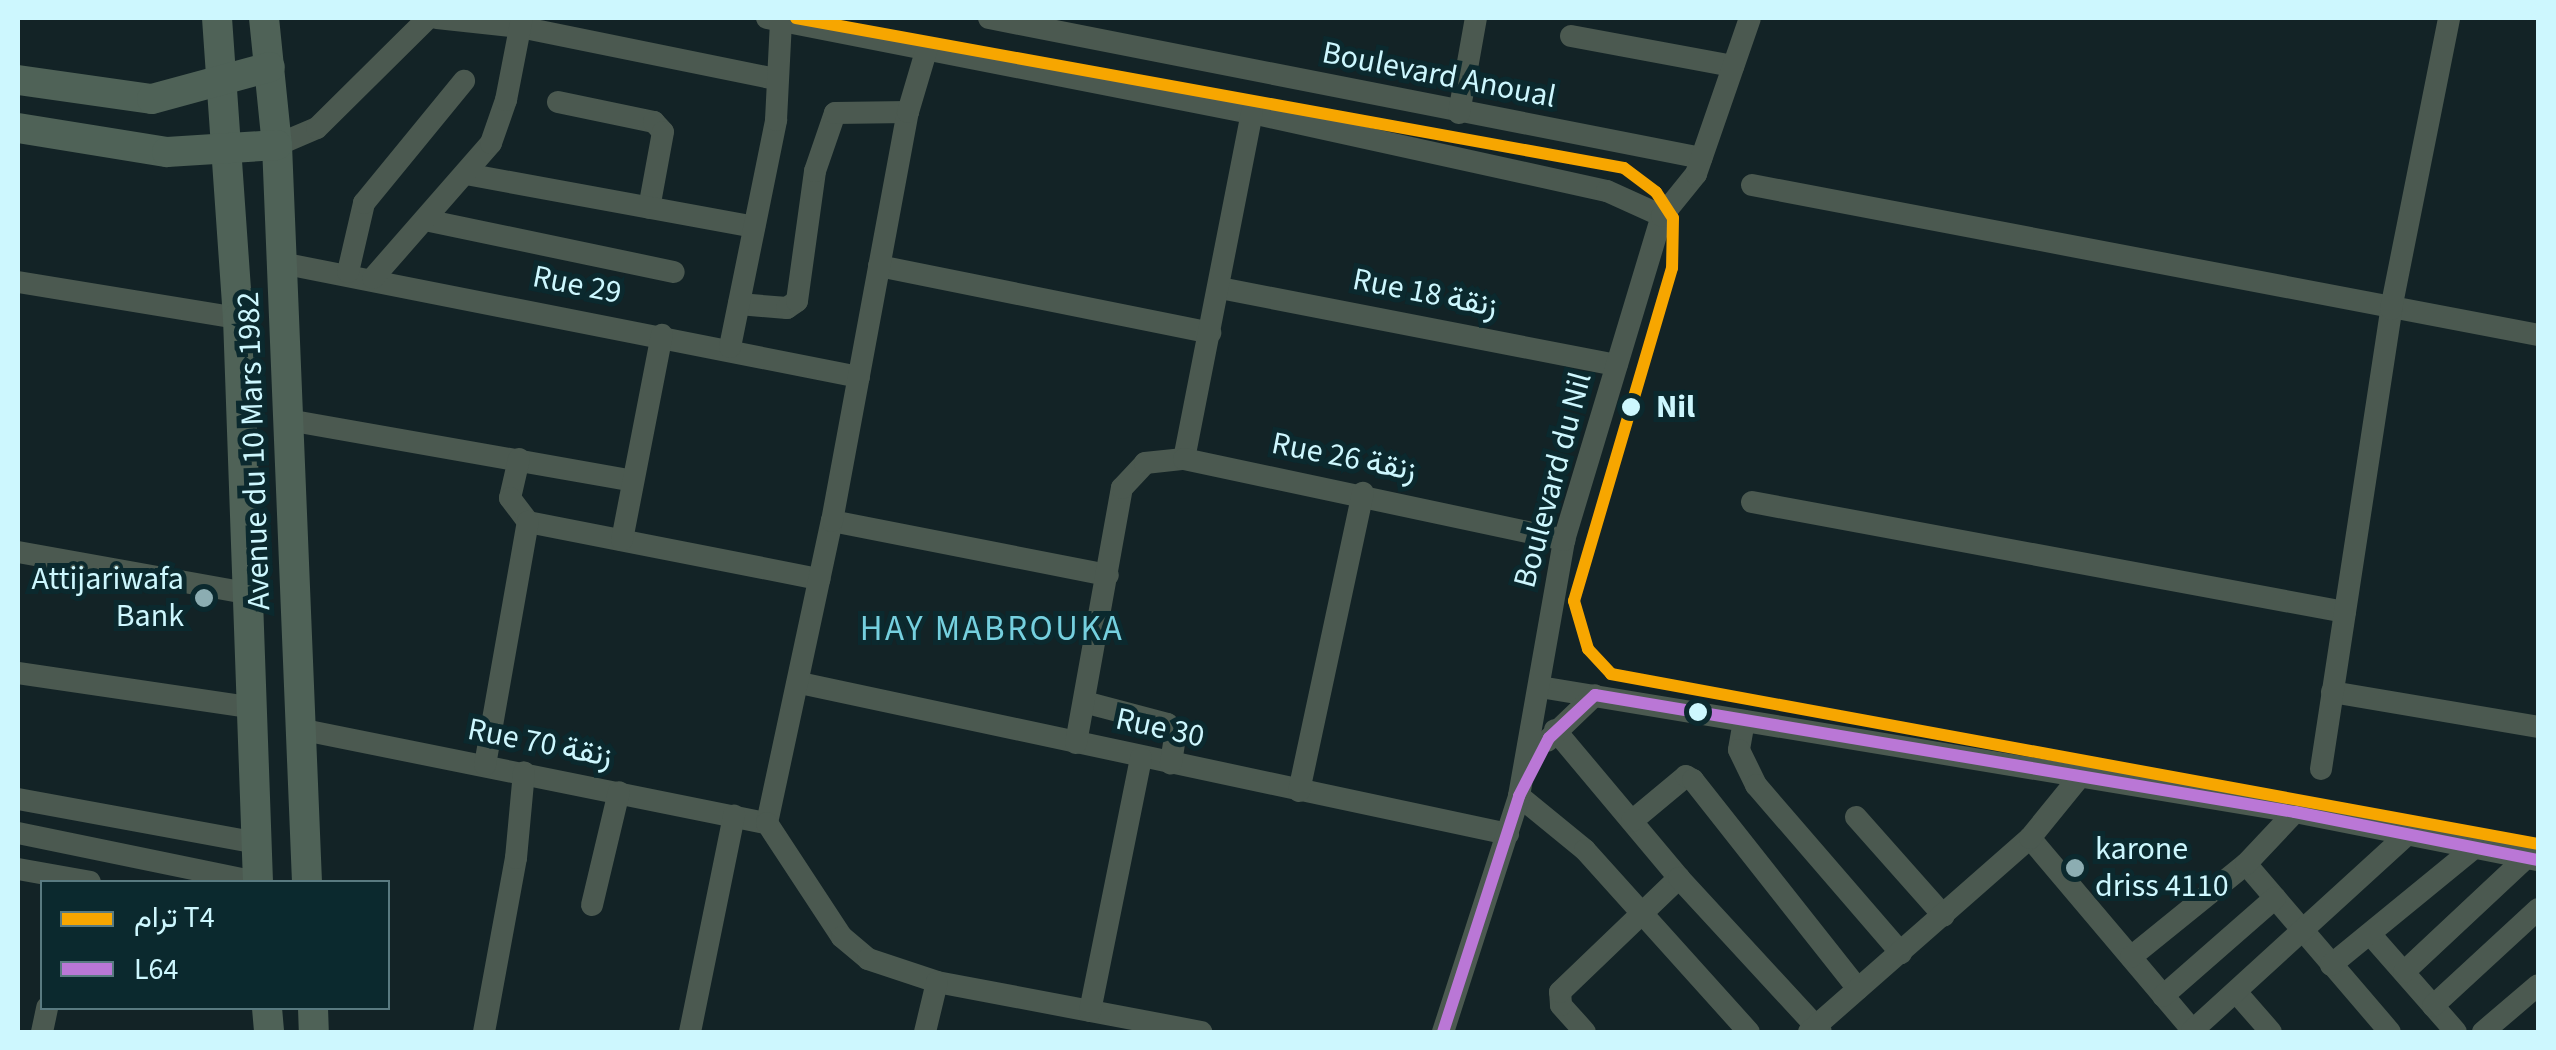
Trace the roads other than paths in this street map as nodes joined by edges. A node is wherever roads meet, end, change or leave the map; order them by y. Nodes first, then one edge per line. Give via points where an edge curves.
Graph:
1 (217, 18) edge
2 (264, 18) edge
3 (428, 18) edge
4 (438, 18) edge
5 (989, 18) edge
6 (1476, 18) edge
7 (1750, 18) edge
8 (2450, 18) edge
9 (774, 19) edge
10 (521, 22) edge
11 (1103, 29) edge
12 (1571, 36) dead end
13 (927, 48) junction
14 (1733, 66) junction
15 (270, 67) junction
16 (776, 79) junction
17 (18, 80) edge
18 (464, 81) dead end
19 (223, 84) junction
20 (558, 102) dead end
21 (908, 112) junction
22 (1252, 112) junction
23 (1459, 114) junction
24 (18, 128) edge
25 (277, 145) junction
26 (227, 150) junction
27 (1701, 158) junction
28 (466, 174) junction
29 (1752, 186) dead end
30 (649, 208) junction
31 (1662, 216) junction
32 (424, 220) junction
33 (754, 227) junction
34 (281, 263) junction
35 (879, 266) junction
36 (348, 272) junction
37 (674, 272) dead end
38 (373, 278) junction
39 (18, 282) edge
40 (1220, 288) junction
41 (738, 304) junction
42 (2390, 308) junction
43 (238, 318) junction
44 (1210, 334) junction
45 (662, 335) junction
46 (2538, 335) edge
47 (730, 347) junction
48 (1617, 365) junction
49 (859, 378) junction
50 (288, 420) junction
51 (519, 459) junction
52 (1184, 459) junction
53 (634, 481) junction
54 (1363, 493) junction
55 (1752, 502) dead end
56 (832, 521) junction
57 (528, 522) junction
58 (622, 540) junction
59 (1564, 540) junction
60 (18, 552) edge
61 (1108, 575) junction
62 (819, 579) junction
63 (245, 593) junction
64 (2344, 612) junction
65 (18, 673) edge
66 (800, 683) junction
67 (1540, 687) junction
68 (2332, 692) junction
69 (1594, 696) junction
70 (1084, 702) junction
71 (254, 708) junction
72 (1744, 721) junction
73 (2538, 726) edge
74 (299, 729) junction
75 (1555, 730) junction
76 (1076, 743) junction
77 (1141, 758) junction
78 (485, 764) junction
79 (1171, 764) junction
80 (2321, 768) dead end
81 (524, 772) junction
82 (2078, 779) junction
83 (1298, 791) junction
84 (619, 792) junction
85 (1519, 796) junction
86 (18, 799) edge
87 (2295, 812) junction
88 (734, 815) junction
89 (1856, 818) dead end
90 (1632, 821) junction
91 (767, 822) junction
92 (18, 833) edge
93 (1508, 834) junction
94 (2408, 834) junction
95 (2030, 838) junction
96 (62, 842) junction
97 (257, 843) junction
98 (2475, 848) junction
99 (2532, 859) edge
100 (2246, 864) junction
101 (18, 868) edge
102 (205, 878) edge
103 (1679, 878) junction
104 (72, 880) edge
105 (231, 880) edge
106 (257, 880) edge
107 (306, 880) edge
108 (2275, 898) junction
109 (592, 905) dead end
110 (2538, 909) edge
111 (1640, 914) junction
112 (1944, 916) junction
113 (2306, 932) junction
114 (2370, 934) junction
115 (1902, 954) junction
116 (2131, 956) junction
117 (2332, 965) junction
118 (2404, 972) junction
119 (937, 982) junction
120 (2538, 985) edge
121 (1858, 989) junction
122 (2236, 992) junction
123 (2163, 996) junction
124 (2433, 1006) junction
125 (1090, 1010) junction
126 (2378, 1028) edge
127 (1815, 1031) edge
128 (484, 1032) edge
129 (690, 1032) edge
130 (925, 1032) edge
131 (1200, 1032) edge
132 (1444, 1032) edge
133 (1584, 1032) edge
134 (1749, 1032) edge
135 (2193, 1032) edge
136 (2272, 1032) edge
137 (2456, 1032) edge
138 (2483, 1032) edge

1 - 19 main road, Avenue du 10 Mars 1982
2 - 15 main road, Avenue du 10 Mars 1982
3 - 25 street via 317,128
4 - 10 street
5 - 11 street, Boulevard Anoual
6 - 23 street
7 - 14 street, Boulevard du Nil
8 - 42 street
9 - 13 street
9 - 16 street
10 - 16 street
10 - 28 street via 500,121
11 - 23 street, Boulevard Anoual
12 - 14 street
13 - 21 street
13 - 22 street
14 - 27 street, Boulevard du Nil
15 - 19 main road
15 - 25 main road, Avenue du 10 Mars 1982
16 - 33 street via 776,120
17 - 19 main road via 136,99
18 - 36 street via 364,203
19 - 26 main road, Avenue du 10 Mars 1982
20 - 30 street via 654,122 663,132
21 - 35 street
21 - 41 street via 835,113 816,172 797,301 787,308
22 - 31 street via 1618,194
22 - 40 street
23 - 27 street, Boulevard Anoual
24 - 26 main road via 167,152
25 - 26 main road
25 - 34 main road, Avenue du 10 Mars 1982
26 - 43 main road, Avenue du 10 Mars 1982
27 - 31 street, Boulevard du Nil
28 - 30 street
28 - 32 street
29 - 42 street
30 - 33 street
31 - 48 street, Boulevard du Nil
32 - 37 street
32 - 38 street
33 - 41 street
34 - 36 street, Rue 29
34 - 50 main road, Avenue du 10 Mars 1982
35 - 44 street
35 - 49 street
36 - 38 street, Rue 29
38 - 45 street, Rue 29
39 - 43 street
40 - 44 street
40 - 48 street, Rue 18 زنقة
41 - 47 street
42 - 46 street
42 - 64 street
43 - 63 main road, Avenue du 10 Mars 1982
44 - 52 street
45 - 47 street, Rue 29
45 - 53 street
47 - 49 street, Rue 29
48 - 59 street, Boulevard du Nil
49 - 56 street
50 - 51 street
50 - 74 main road, Avenue du 10 Mars 1982
51 - 53 street
51 - 57 street via 510,498
52 - 54 street, Rue 26 زنقة
52 - 61 street, Rue 26 زنقة via 1134,468 1122,488
53 - 58 street
54 - 59 street, Rue 26 زنقة
54 - 83 street
55 - 64 street
56 - 61 street
56 - 62 street
57 - 58 street
57 - 78 street
58 - 62 street
59 - 67 street, Boulevard du Nil
60 - 63 street
61 - 70 street
62 - 66 street
63 - 71 main road, Avenue du 10 Mars 1982
64 - 68 street
65 - 71 street
66 - 76 street, Rue 30
66 - 91 street
67 - 69 street
67 - 85 street, Boulevard du Nil
68 - 73 street
68 - 80 street
69 - 72 street
69 - 75 street
70 - 76 street
70 - 79 street via 1166,724 1176,732
71 - 97 main road, Avenue du 10 Mars 1982
72 - 82 street
72 - 115 street via 1739,750 1756,784
74 - 78 street, Rue 70 زنقة
74 - 107 main road, Avenue du 10 Mars 1982
75 - 85 street
75 - 90 street
76 - 77 street, Rue 30
77 - 79 street, Rue 30
77 - 125 street
78 - 81 street, Rue 70 زنقة
79 - 83 street, Rue 30
81 - 84 street, Rue 70 زنقة
81 - 128 street via 516,858
82 - 87 street
82 - 95 street
83 - 93 street, Rue 30
84 - 88 street, Rue 70 زنقة
84 - 109 street
85 - 93 street, Boulevard du Nil
85 - 111 street via 1585,850
86 - 97 street
87 - 94 street
87 - 100 street
88 - 91 street, Rue 70 زنقة
88 - 129 street
89 - 112 street
90 - 103 street
90 - 121 street via 1686,776 1693,780
91 - 119 street via 791,868 852,949
92 - 96 street
93 - 132 street, Boulevard du Nil
94 - 98 street
94 - 113 street
95 - 112 street
95 - 116 street
96 - 102 street
96 - 104 street
97 - 106 main road, Avenue du 10 Mars 1982
98 - 99 street
98 - 114 street
99 - 118 street
100 - 108 street
100 - 116 street
101 - 104 street
102 - 105 street
103 - 111 street
103 - 127 street
108 - 113 street
108 - 123 street
110 - 124 street
111 - 133 street via 1566,982 1562,1005
111 - 134 street
112 - 115 street
113 - 117 street
113 - 122 street
114 - 117 street
114 - 118 street
115 - 121 street
116 - 123 street
117 - 126 street
118 - 124 street
119 - 125 street
119 - 130 street
120 - 138 street
121 - 127 street
122 - 135 street
122 - 136 street
123 - 135 street
124 - 137 street
125 - 131 street

